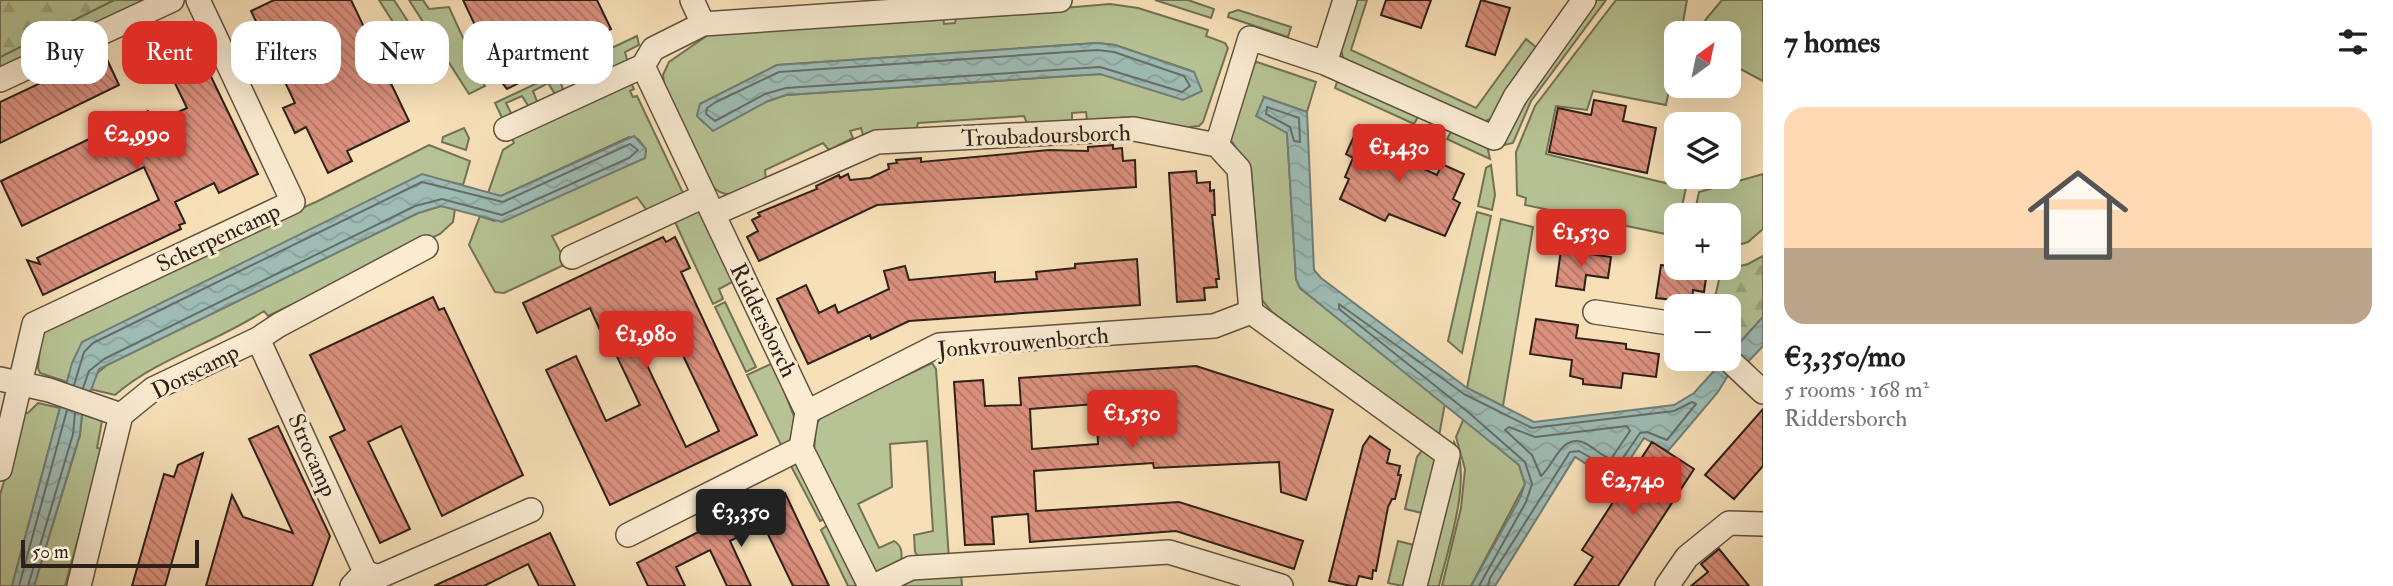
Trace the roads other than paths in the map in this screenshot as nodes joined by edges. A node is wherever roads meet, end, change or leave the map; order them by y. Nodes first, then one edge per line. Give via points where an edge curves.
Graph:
1 (172, 0) edge
2 (198, 0) edge
3 (692, 0) edge
4 (1060, 0) edge
5 (1345, 0) edge
6 (1584, 0) edge
7 (704, 24) junction
8 (1325, 63) junction
9 (643, 66) junction
10 (0, 80) edge
11 (506, 130) dead end
12 (1217, 145) junction
13 (708, 205) junction
14 (426, 247) dead end
15 (572, 257) dead end
16 (1251, 312) junction
17 (1595, 312) dead end
18 (1664, 322) edge
19 (258, 339) junction
20 (1740, 371) edge
21 (10, 381) edge
22 (1763, 392) edge
23 (807, 412) junction
24 (121, 415) junction
25 (801, 448) junction
26 (0, 469) edge
27 (531, 510) dead end
28 (1763, 524) edge
29 (628, 535) dead end
30 (359, 579) edge
31 (79, 586) edge
32 (872, 586) edge
33 (1281, 586) edge
34 (1415, 586) edge
35 (1667, 586) edge

1 - 10 street
2 - 21 street, Scherpencamp via 293,202 34,324
3 - 7 street
4 - 7 street
5 - 8 street
6 - 8 street via 1515,97 1494,138
7 - 9 street via 653,49
8 - 12 street via 1250,38
9 - 11 street
9 - 13 street, Riddersborch
12 - 13 street, Troubadoursborch via 1134,129 877,142
12 - 16 street via 1239,169
13 - 15 street
13 - 23 street, Riddersborch
14 - 19 street, Dorscamp
16 - 23 street, Jonkvrouwenborch via 1214,326 939,345
16 - 34 street via 1448,455
17 - 18 street
19 - 24 street, Dorscamp via 153,389
19 - 30 street, Strocamp
20 - 22 street
21 - 24 street
21 - 26 street
23 - 25 street
24 - 31 street
25 - 29 street
25 - 32 street
27 - 30 street, Strocamp via 378,577
28 - 35 street via 1729,523 1687,557
32 - 33 street via 911,568 1169,552

